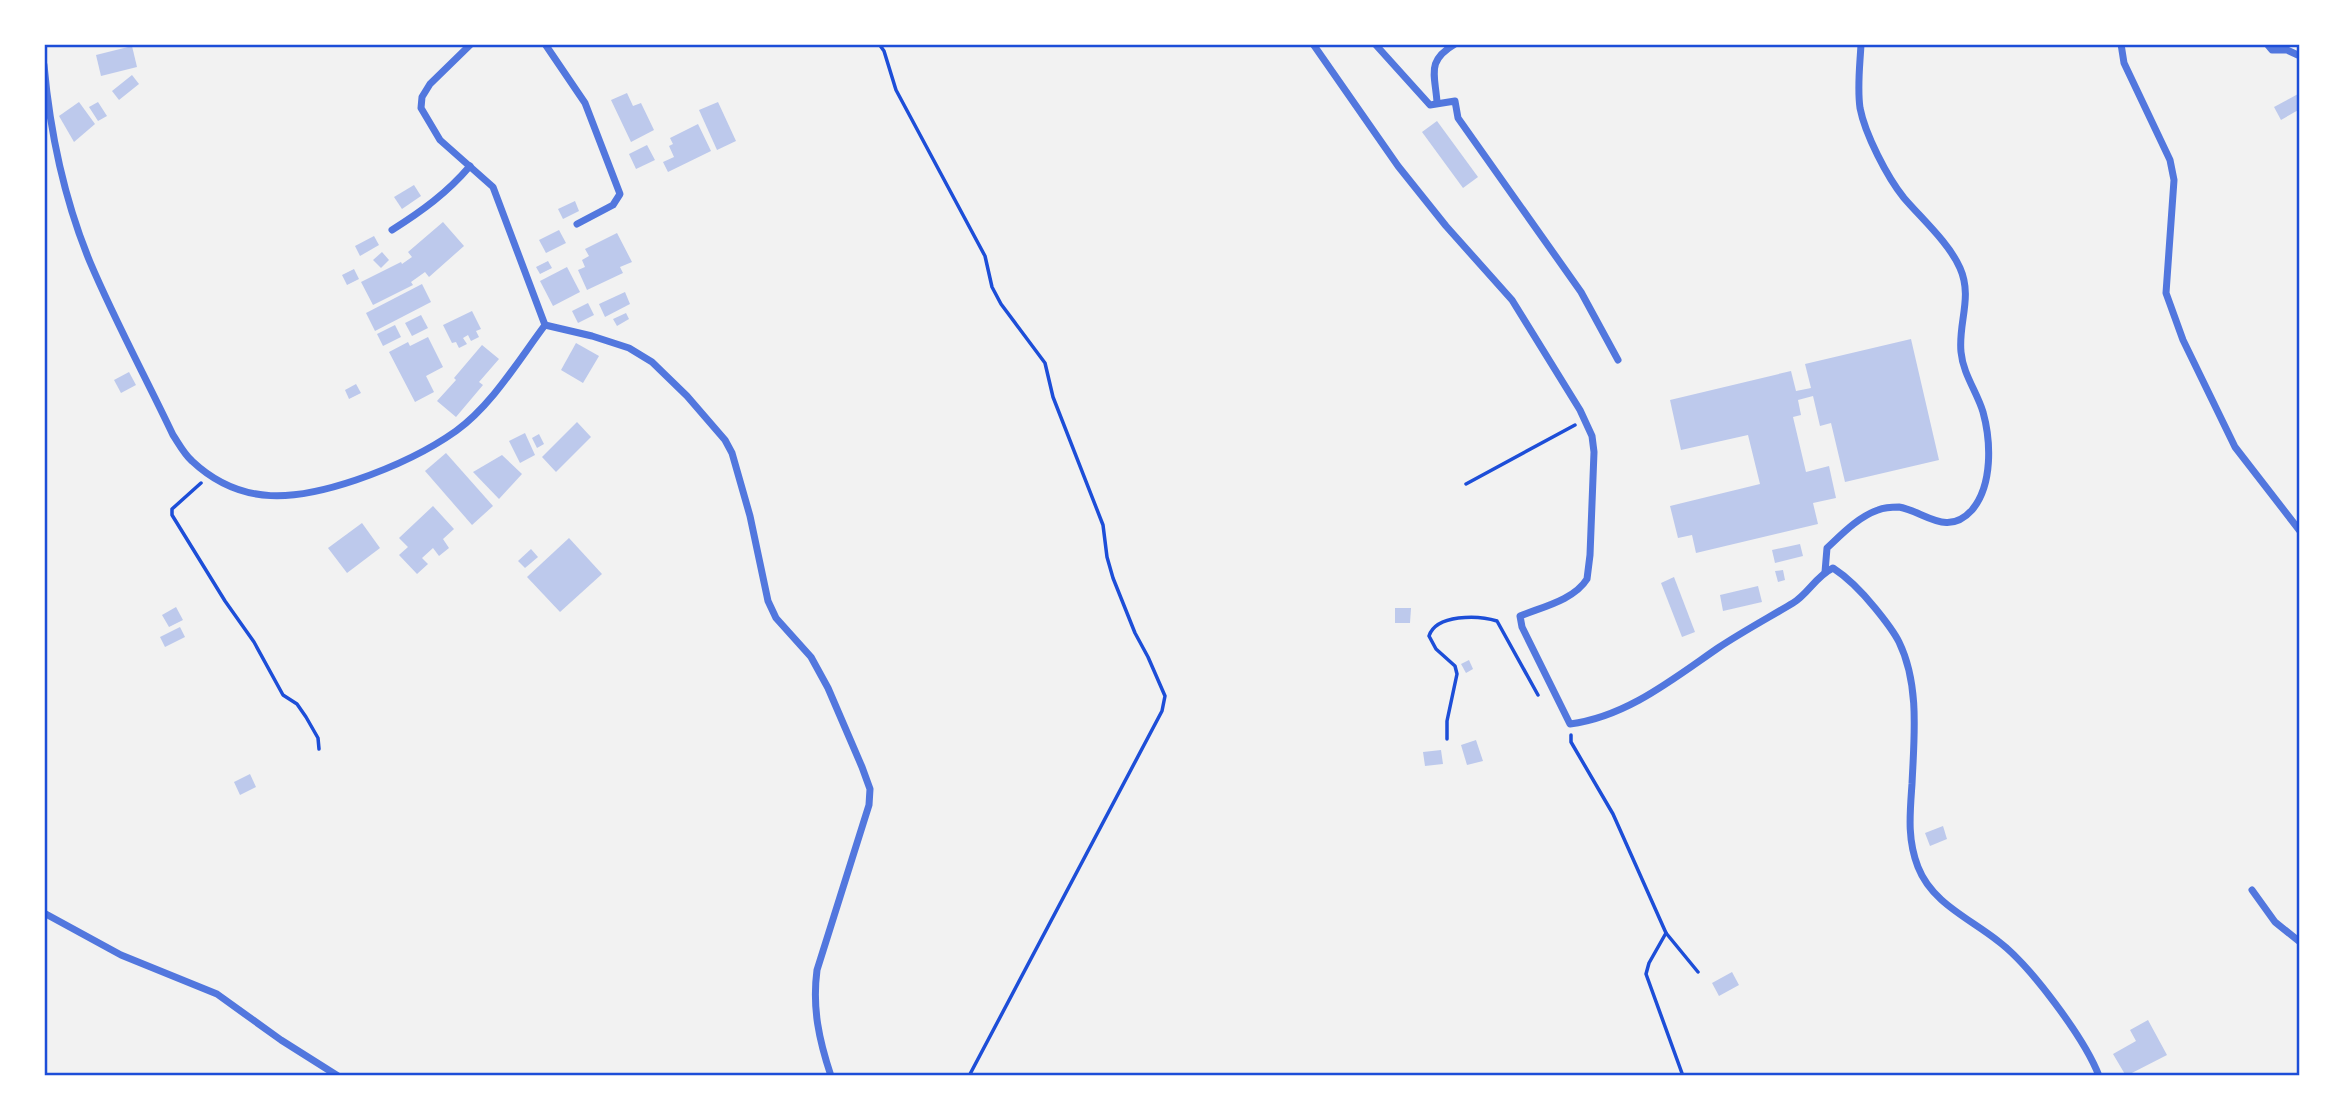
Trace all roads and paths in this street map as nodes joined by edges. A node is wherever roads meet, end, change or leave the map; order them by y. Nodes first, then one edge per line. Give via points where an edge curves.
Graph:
1 (471, 44) edge
2 (545, 44) edge
3 (879, 44) edge
4 (1313, 44) edge
5 (1375, 44) edge
6 (1455, 44) edge
7 (1861, 44) edge
8 (2120, 44) edge
9 (2267, 44) edge
10 (2300, 56) edge
11 (44, 65) edge
12 (1437, 102) junction
13 (470, 166) junction
14 (577, 224) dead end
15 (392, 230) dead end
16 (545, 326) junction
17 (1618, 360) dead end
18 (1585, 420) junction
19 (211, 475) junction
20 (1466, 484) dead end
21 (2300, 531) edge
22 (1825, 572) junction
23 (1544, 705) dead end
24 (1570, 724) junction
25 (1447, 739) dead end
26 (319, 749) dead end
27 (2252, 890) dead end
28 (44, 913) edge
29 (1666, 933) junction
30 (2300, 942) edge
31 (1698, 972) dead end
32 (338, 1076) edge
33 (831, 1076) edge
34 (969, 1076) edge
35 (1683, 1076) edge
36 (2099, 1076) edge

1 - 13 street via 430,84 421,108 440,140
2 - 14 street via 585,103 620,194 613,205
3 - 34 path via 896,90 985,256 992,287 1045,363 1053,397 1103,525 1113,578 1165,696 1162,711
4 - 18 street via 1398,166 1512,300
5 - 12 street via 1430,104
6 - 12 street via 1434,64
7 - 22 street via 1860,109 1867,130 1893,182 1960,268 1967,294 1961,352 1983,412 1988,467 1977,503 1961,518 1942,522 1900,507 1877,510 1827,548
8 - 21 street via 2123,63 2170,160 2174,180 2166,293 2183,340 2235,447
9 - 10 street via 2272,50
11 - 19 street via 54,145 90,261 173,435 191,460
12 - 17 street via 1455,101 1458,118 1581,292
13 - 15 street via 431,205
13 - 16 street via 493,187
16 - 19 street via 493,394 457,430 393,467 312,494 270,498
16 - 33 street via 629,348 652,362 725,440 750,516 768,601 776,618 811,657 862,767 870,789 869,805 817,970 814,994 817,1029
18 - 20 path
18 - 24 street via 1594,452 1588,574 1574,591 1521,616 1522,627
19 - 26 path via 172,509 172,515 283,695 306,716
22 - 24 street via 1795,602 1662,687 1622,708
22 - 36 street via 1833,568 1861,591 1905,655 1915,721 1909,831 1918,869 1933,894 2024,965 2086,1050
23 - 25 path via 1497,621 1440,622 1429,636 1436,649 1452,661 1457,674
24 - 29 path via 1571,742 1613,814
27 - 30 street via 2275,922
28 - 32 street via 121,955 217,994
29 - 31 path
29 - 35 path via 1646,974

